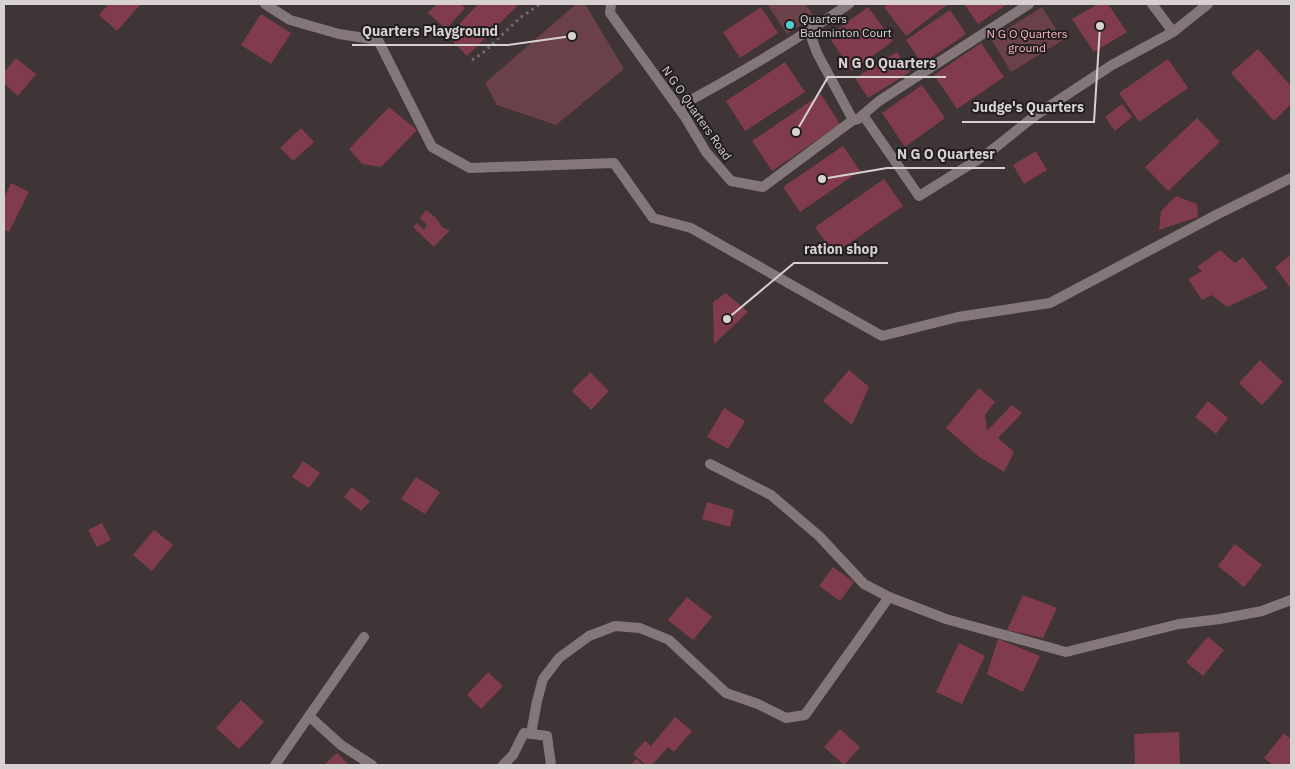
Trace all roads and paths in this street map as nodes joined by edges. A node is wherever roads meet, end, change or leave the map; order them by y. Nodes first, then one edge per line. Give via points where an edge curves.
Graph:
1 (265, 4) edge
2 (540, 4) edge
3 (611, 4) edge
4 (848, 4) edge
5 (1029, 4) edge
6 (1152, 4) edge
7 (1208, 4) edge
8 (810, 31) junction
9 (1173, 32) junction
10 (472, 60) dead end
11 (678, 107) junction
12 (858, 118) junction
13 (1291, 178) edge
14 (710, 464) dead end
15 (889, 597) junction
16 (1291, 600) edge
17 (364, 637) dead end
18 (309, 716) junction
19 (531, 734) junction
20 (275, 765) edge
21 (372, 765) edge
22 (503, 765) edge
23 (551, 765) edge

1 - 13 street via 290,20 338,34 378,40 432,146 470,168 614,163 653,218 691,228 882,336 958,317 1050,303
2 - 10 path
3 - 11 street, N G O Quarters Road via 610,12
4 - 8 street
5 - 12 street, N G O Quarters Road
6 - 9 street
7 - 9 street
8 - 11 street
8 - 12 street via 817,53
9 - 12 street via 1104,70 1036,115 987,154 919,196
11 - 12 street, N G O Quarters Road via 706,152 731,181 763,187
14 - 15 street via 771,494 819,536 864,584
15 - 16 street via 946,619 1066,652 1179,624 1262,611
15 - 19 street via 805,715 786,718 726,693 669,640 640,628 615,626 589,636 559,658 543,679
17 - 18 street
18 - 20 street
18 - 21 street via 341,745
19 - 22 street via 524,734 513,755
19 - 23 street via 546,736

